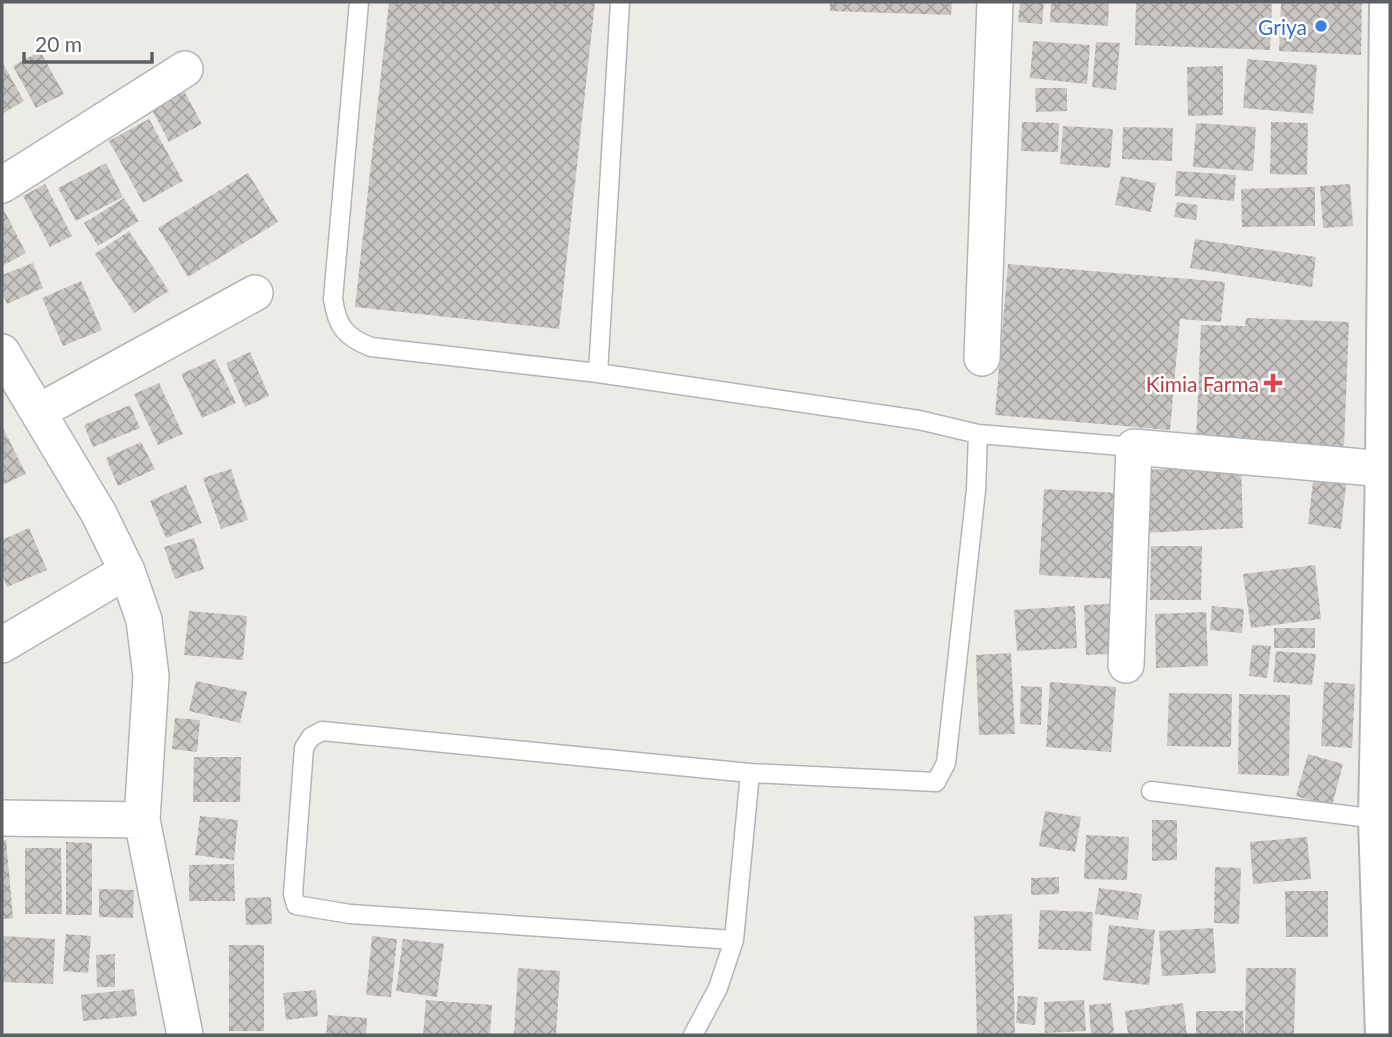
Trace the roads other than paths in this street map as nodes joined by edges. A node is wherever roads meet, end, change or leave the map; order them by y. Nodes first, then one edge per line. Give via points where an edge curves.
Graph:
1 (359, 2) edge
2 (620, 2) edge
3 (995, 2) edge
4 (1389, 2) edge
5 (185, 69) dead end
6 (1389, 71) edge
7 (2, 185) edge
8 (1389, 231) edge
9 (255, 293) dead end
10 (2, 352) edge
11 (982, 358) dead end
12 (598, 373) junction
13 (38, 412) junction
14 (978, 434) junction
15 (1134, 447) junction
16 (1385, 470) junction
17 (127, 571) junction
18 (1387, 597) edge
19 (2, 645) edge
20 (1126, 665) dead end
21 (750, 773) junction
22 (1151, 791) dead end
23 (2, 818) edge
24 (1378, 819) junction
25 (142, 820) junction
26 (1385, 861) edge
27 (1386, 924) edge
28 (734, 940) junction
29 (185, 1035) edge
30 (693, 1035) edge
31 (1385, 1035) edge

1 - 12 lane via 333,299 336,321 353,340 371,347
2 - 12 lane
3 - 11 street
4 - 6 street
5 - 7 street
6 - 8 street
8 - 16 street
9 - 13 street
10 - 13 street
12 - 14 lane via 919,420
13 - 17 street
14 - 15 lane
14 - 21 lane via 976,490 942,775 936,782
15 - 16 street
15 - 20 street
16 - 18 street
17 - 19 street
17 - 25 street via 144,620 151,676
18 - 24 street
21 - 28 lane
21 - 28 lane via 322,731 304,748 293,894 296,905 350,914
22 - 24 lane
23 - 25 street
24 - 26 street
25 - 29 street
26 - 27 street
27 - 31 street
28 - 30 lane via 718,988

